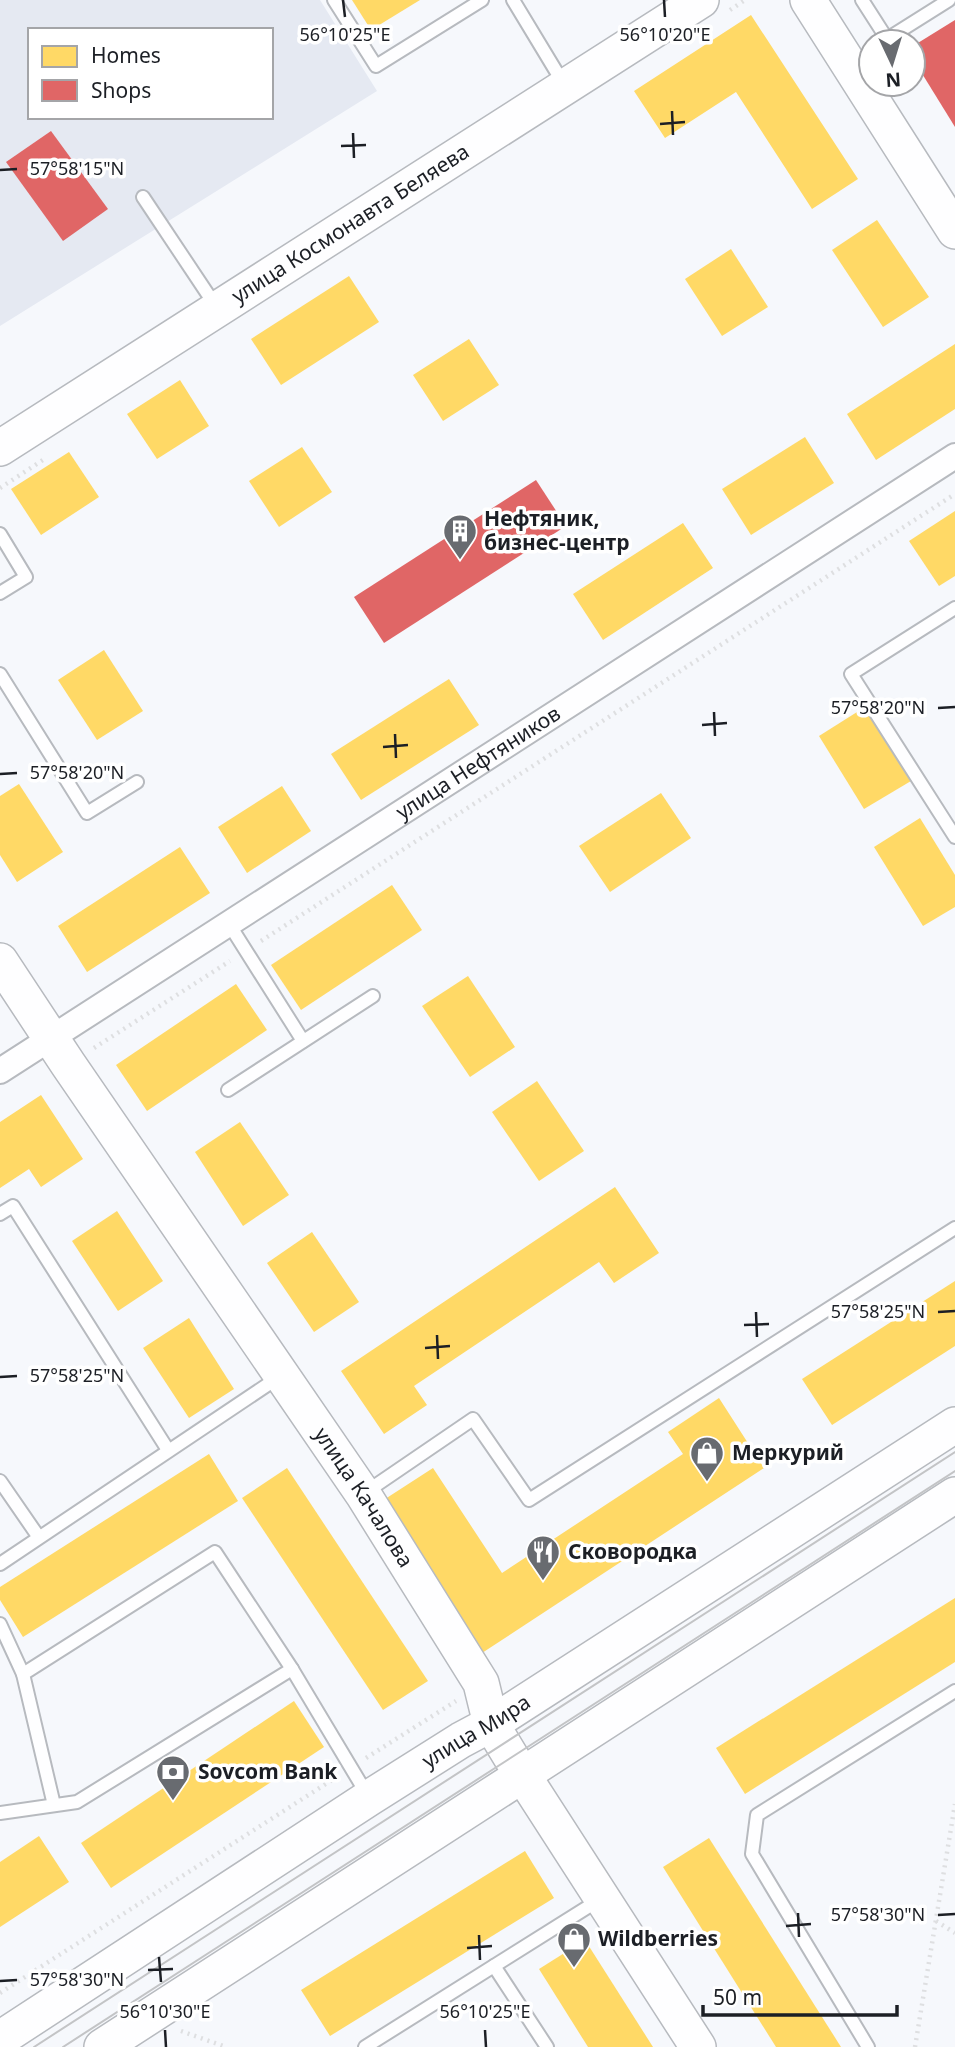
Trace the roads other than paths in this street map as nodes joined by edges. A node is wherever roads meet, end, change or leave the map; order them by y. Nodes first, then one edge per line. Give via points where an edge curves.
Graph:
1 (334, 0) edge
2 (482, 0) edge
3 (513, 0) edge
4 (701, 0) edge
5 (808, 0) edge
6 (862, 0) edge
7 (948, 0) edge
8 (566, 86) junction
9 (143, 197) dead end
10 (955, 231) edge
11 (218, 309) junction
12 (0, 448) edge
13 (955, 456) edge
14 (0, 534) edge
15 (0, 593) edge
16 (955, 608) edge
17 (0, 674) edge
18 (137, 782) dead end
19 (955, 837) edge
20 (229, 924) junction
21 (0, 961) edge
22 (373, 996) dead end
23 (51, 1038) junction
24 (303, 1041) junction
25 (0, 1071) edge
26 (228, 1090) dead end
27 (0, 1214) edge
28 (955, 1228) edge
29 (281, 1376) junction
30 (955, 1425) edge
31 (168, 1450) junction
32 (0, 1481) edge
33 (363, 1494) junction
34 (954, 1498) edge
35 (38, 1536) junction
36 (0, 1564) edge
37 (0, 1624) edge
38 (292, 1669) junction
39 (23, 1674) junction
40 (955, 1691) edge
41 (491, 1724) junction
42 (522, 1775) junction
43 (369, 1798) junction
44 (54, 1805) junction
45 (0, 1813) edge
46 (602, 1898) junction
47 (494, 1966) junction
48 (0, 2039) edge
49 (102, 2047) edge
50 (365, 2047) edge
51 (547, 2047) edge
52 (698, 2047) edge
53 (868, 2047) edge

1 - 2 lane via 376,66
3 - 8 lane
4 - 8 main road, улица Космонавта Беляева
5 - 10 main road
6 - 7 lane via 887,39
8 - 11 main road, улица Космонавта Беляева
9 - 11 lane
11 - 12 main road, улица Космонавта Беляева
13 - 20 street, улица Нефтяников
14 - 15 lane via 26,577
16 - 19 lane via 851,674
17 - 18 lane via 87,813
20 - 23 street, улица Нефтяников
20 - 24 lane
21 - 23 main road, улица Качалова
22 - 24 lane
23 - 25 street, улица Нефтяников
23 - 29 main road, улица Качалова
24 - 26 lane
27 - 31 lane via 13,1206
28 - 33 lane via 528,1500 473,1419
29 - 31 lane
29 - 33 main road, улица Качалова
30 - 41 main road, улица Мира
31 - 35 lane
32 - 35 lane
33 - 41 main road, улица Качалова via 481,1683
34 - 42 main road
35 - 36 lane
37 - 39 lane
38 - 39 lane via 215,1552
38 - 43 lane
38 - 44 lane via 77,1802
39 - 44 lane
40 - 53 lane via 757,1815 752,1854
41 - 42 main road, улица Качалова
41 - 43 main road, улица Мира
42 - 46 main road, улица Качалова
42 - 49 main road
43 - 48 main road, улица Мира
44 - 45 lane
46 - 47 lane
46 - 52 main road, улица Качалова
47 - 50 lane
47 - 51 lane

